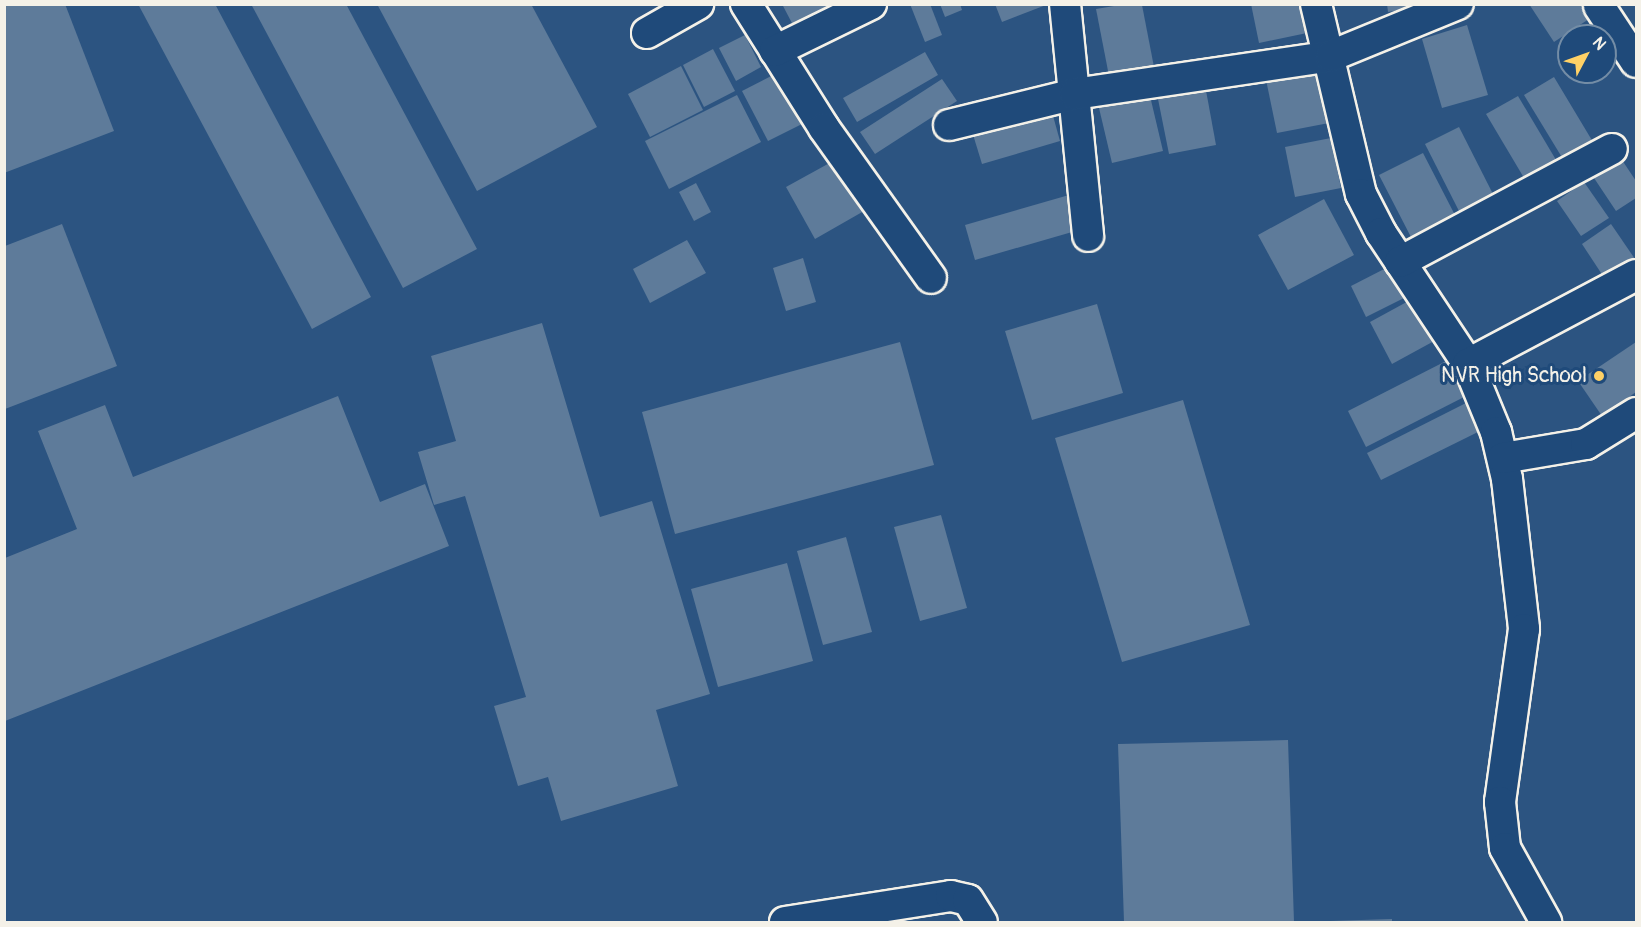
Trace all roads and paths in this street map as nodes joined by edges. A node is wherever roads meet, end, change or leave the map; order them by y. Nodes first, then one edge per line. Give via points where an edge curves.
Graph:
1 (698, 4) edge
2 (746, 4) edge
3 (871, 4) edge
4 (1065, 4) edge
5 (1316, 4) edge
6 (1458, 4) edge
7 (1599, 6) edge
8 (647, 33) dead end
9 (775, 51) junction
10 (1331, 56) junction
11 (1636, 62) edge
12 (1075, 94) junction
13 (949, 125) dead end
14 (1612, 149) dead end
15 (1088, 236) dead end
16 (1400, 262) junction
17 (1636, 274) edge
18 (931, 278) dead end
19 (1468, 364) junction
20 (1636, 413) edge
21 (1503, 458) junction
22 (785, 922) edge
23 (982, 922) edge
24 (1546, 922) edge

1 - 8 street
2 - 9 street
3 - 9 street
4 - 12 street
5 - 10 street
6 - 10 street
7 - 11 street
9 - 18 street via 824,128
10 - 12 street
10 - 16 street via 1361,194
12 - 13 street
12 - 15 street
14 - 16 street
16 - 19 street
17 - 19 street
19 - 21 street
20 - 21 street via 1586,444
21 - 24 street via 1524,629 1500,802 1505,848
22 - 23 street via 951,896 968,900

